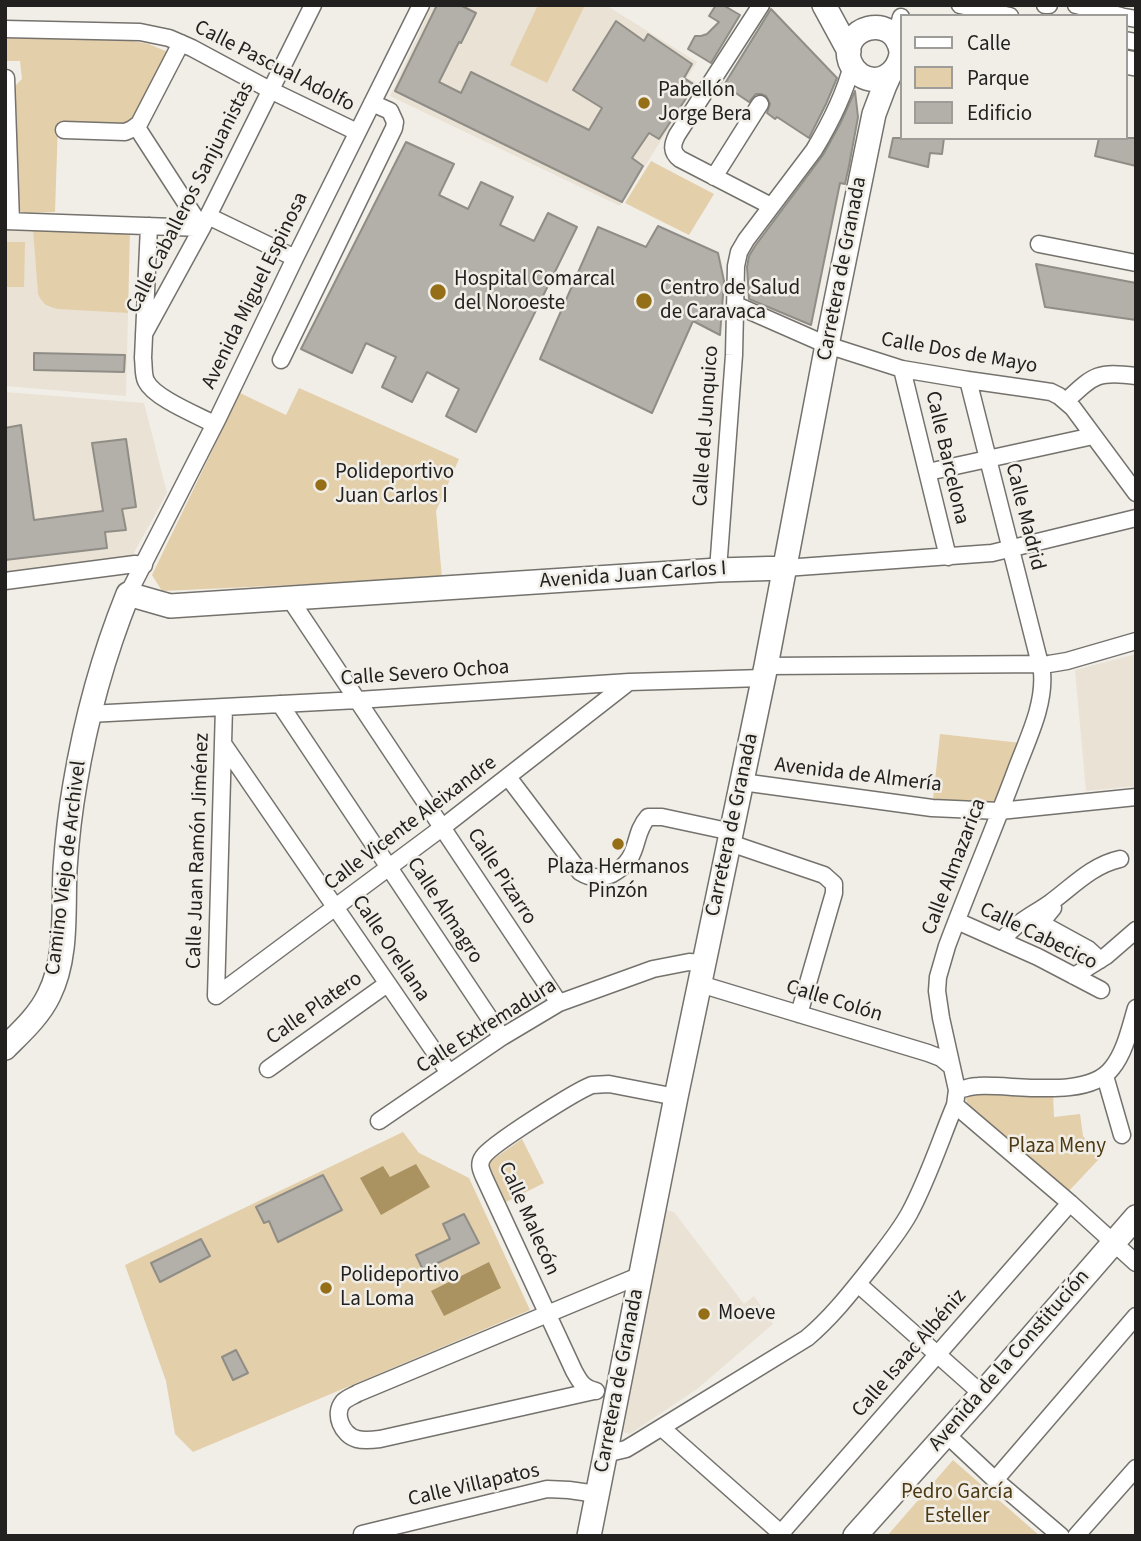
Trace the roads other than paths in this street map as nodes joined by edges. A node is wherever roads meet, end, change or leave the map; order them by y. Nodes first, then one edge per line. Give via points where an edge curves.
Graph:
1 (313, 5) edge
2 (421, 5) edge
3 (761, 5) edge
4 (826, 5) edge
5 (960, 5) edge
6 (1076, 5) edge
7 (1001, 14) edge
8 (1114, 14) edge
9 (5, 29) edge
10 (865, 29) junction
11 (898, 38) edge
12 (181, 43) junction
13 (855, 64) junction
14 (6, 78) edge
15 (270, 90) junction
16 (372, 103) junction
17 (760, 104) dead end
18 (874, 114) junction
19 (136, 126) junction
20 (64, 130) dead end
21 (357, 132) junction
22 (714, 177) junction
23 (771, 206) junction
24 (8, 221) edge
25 (205, 222) junction
26 (149, 226) junction
27 (1039, 244) dead end
28 (295, 258) junction
29 (1136, 264) edge
30 (736, 306) junction
31 (144, 334) junction
32 (827, 345) junction
33 (281, 360) dead end
34 (902, 369) junction
35 (1136, 376) edge
36 (968, 380) junction
37 (1066, 401) junction
38 (214, 424) junction
39 (1093, 436) junction
40 (988, 458) junction
41 (928, 472) junction
42 (1136, 493) edge
43 (1136, 518) edge
44 (1010, 550) junction
45 (948, 557) junction
46 (144, 565) junction
47 (785, 568) junction
48 (718, 570) junction
49 (5, 580) edge
50 (128, 594) junction
51 (290, 599) junction
52 (1136, 641) edge
53 (1040, 664) junction
54 (765, 672) junction
55 (629, 682) junction
56 (358, 700) junction
57 (280, 704) junction
58 (224, 707) junction
59 (89, 714) junction
60 (223, 745) junction
61 (508, 777) junction
62 (742, 782) junction
63 (1136, 797) edge
64 (1000, 811) junction
65 (443, 827) junction
66 (731, 837) junction
67 (1120, 859) dead end
68 (390, 866) junction
69 (1048, 904) junction
70 (336, 907) junction
71 (957, 921) junction
72 (1136, 930) edge
73 (1002, 941) junction
74 (1100, 960) junction
75 (703, 974) junction
76 (1074, 976) junction
77 (387, 984) junction
78 (1101, 990) dead end
79 (216, 996) joint
80 (559, 1003) junction
81 (1136, 1009) edge
82 (799, 1014) junction
83 (502, 1037) junction
84 (5, 1048) edge
85 (952, 1067) junction
86 (268, 1069) dead end
87 (449, 1073) junction
88 (1105, 1076) junction
89 (677, 1097) junction
90 (956, 1098) junction
91 (379, 1121) dead end
92 (1122, 1135) dead end
93 (1070, 1203) junction
94 (1136, 1217) edge
95 (1113, 1242) junction
96 (1136, 1263) edge
97 (641, 1275) junction
98 (858, 1284) junction
99 (547, 1314) junction
100 (1136, 1316) edge
101 (938, 1355) junction
102 (579, 1380) junction
103 (594, 1391) junction
104 (982, 1394) junction
105 (571, 1395) junction
106 (617, 1395) junction
107 (662, 1428) junction
108 (946, 1434) junction
109 (605, 1454) junction
110 (1136, 1468) edge
111 (995, 1480) junction
112 (597, 1494) junction
113 (362, 1534) edge
114 (783, 1534) edge
115 (589, 1536) edge
116 (855, 1536) edge
117 (1061, 1536) edge
118 (1076, 1536) edge

1 - 15 street, Calle Caballeros Sanjuanistas
2 - 16 street, Avenida Miguel Espinosa
3 - 22 street via 673,144 675,155
4 - 10 main road
4 - 13 main road, Carretera de Granada
5 - 7 street
6 - 8 street
9 - 12 street, Calle Pascual Adolfo via 140,33
10 - 11 main road via 878,27
10 - 13 main road via 853,39
11 - 13 main road via 878,79
11 - 18 main road, Carretera de Granada
12 - 15 street, Calle Pascual Adolfo
12 - 19 street
13 - 18 main road, Carretera de Granada via 870,88
13 - 23 street, Calle del Junquico via 814,150
14 - 24 street
15 - 21 street, Calle Pascual Adolfo
15 - 25 street, Calle Caballeros Sanjuanistas
16 - 21 street, Avenida Miguel Espinosa
16 - 33 street via 390,111 394,128
17 - 22 street
18 - 32 main road, Carretera de Granada
19 - 20 street via 125,132
19 - 25 street
21 - 28 street, Avenida Miguel Espinosa
22 - 23 street
23 - 30 street, Calle del Junquico via 739,252
24 - 26 street
25 - 26 street
25 - 28 street
25 - 31 street, Calle Caballeros Sanjuanistas
26 - 31 street
27 - 29 street
28 - 38 street, Avenida Miguel Espinosa
30 - 32 street, Calle Dos de Mayo
30 - 48 street, Calle del Junquico
31 - 38 street via 145,379 150,387
32 - 34 street, Calle Dos de Mayo
32 - 47 main road, Carretera de Granada
34 - 36 street, Calle Dos de Mayo
34 - 41 street, Calle Barcelona
35 - 37 street via 1093,377
36 - 37 street, Calle Dos de Mayo via 1051,392
36 - 40 street, Calle Madrid
37 - 39 street
38 - 46 street, Avenida Miguel Espinosa
39 - 40 street
39 - 42 street
40 - 41 street
40 - 44 street, Calle Madrid
41 - 45 street, Calle Barcelona
43 - 44 street, Avenida Juan Carlos I
44 - 45 street, Avenida Juan Carlos I
44 - 53 street, Calle Madrid
45 - 47 street, Avenida Juan Carlos I
46 - 49 street
46 - 50 street, Avenida Miguel Espinosa
47 - 48 main road, Avenida Juan Carlos I
47 - 54 main road, Carretera de Granada
48 - 51 main road, Avenida Juan Carlos I
50 - 51 main road, Avenida Juan Carlos I via 170,606
50 - 59 main road, Camino Viejo de Archivel
51 - 56 street, Calle Pizarro
52 - 53 street, Calle Severo Ochoa
53 - 54 street, Calle Severo Ochoa
53 - 64 street, Calle Almazarica via 1043,695
54 - 55 street, Calle Severo Ochoa
54 - 62 main road, Carretera de Granada
55 - 56 street, Calle Severo Ochoa
55 - 61 street, Calle Vicente Aleixandre
56 - 57 street, Calle Severo Ochoa
56 - 65 street, Calle Pizarro
57 - 58 street, Calle Severo Ochoa
57 - 68 street, Calle Almagro
58 - 59 street, Calle Severo Ochoa
58 - 60 street, Calle Juan Ramón Jiménez
59 - 84 main road, Camino Viejo de Archivel via 70,816 57,973 40,1011
60 - 70 street, Calle Orellana
60 - 79 street, Calle Juan Ramón Jiménez
61 - 65 street, Calle Vicente Aleixandre
61 - 66 street via 580,872 592,878 607,876 628,863 648,817 663,817
62 - 64 street, Avenida de Almería via 932,808
62 - 66 main road, Carretera de Granada
63 - 64 street, Avenida de Almería
64 - 71 street, Calle Almazarica
65 - 68 street, Calle Vicente Aleixandre
65 - 80 street, Calle Pizarro
66 - 75 main road, Carretera de Granada
66 - 82 street via 824,875 835,888
67 - 69 street via 1095,868
68 - 70 street, Calle Vicente Aleixandre
68 - 83 street, Calle Almagro
69 - 73 street via 1018,923
69 - 74 street via 1053,908 1044,919 1046,926
70 - 77 street, Calle Orellana
70 - 79 street, Calle Vicente Aleixandre
71 - 73 street, Calle Cabecico
71 - 85 street, Calle Almazarica via 937,977
72 - 74 street
73 - 76 street, Calle Cabecico
74 - 76 street
75 - 80 street, Calle Extremadura via 690,961 653,969
75 - 82 street, Calle Colón
75 - 89 main road, Carretera de Granada
76 - 78 street, Calle Cabecico
77 - 86 street, Calle Platero
77 - 87 street, Calle Orellana
80 - 83 street, Calle Extremadura
81 - 88 street via 1120,1055
82 - 85 street, Calle Colón via 928,1052
83 - 87 street, Calle Extremadura
85 - 90 street, Calle Almazarica
87 - 91 street, Calle Extremadura
88 - 90 street via 1059,1089 974,1086
88 - 92 street
89 - 97 main road, Carretera de Granada
89 - 99 street, Calle Malecón via 610,1084 592,1085 481,1158 484,1177
90 - 93 street
90 - 98 street via 909,1214
93 - 95 street
93 - 101 street, Calle Isaac Albéniz
94 - 95 main road, Avenida de la Constitución
95 - 96 street
95 - 104 main road, Avenida de la Constitución
97 - 99 street
97 - 106 main road, Carretera de Granada
98 - 101 street
98 - 107 street via 807,1338
99 - 102 street, Calle Malecón
99 - 105 street via 358,1393 342,1404 341,1425 351,1437 380,1440
100 - 111 street
101 - 104 street
101 - 114 street, Calle Isaac Albéniz
102 - 103 street, Calle Malecón
102 - 105 street
103 - 105 street
103 - 106 street, Calle Malecón
104 - 108 main road, Avenida de la Constitución
106 - 109 main road, Carretera de Granada
107 - 109 street via 626,1449
107 - 114 street
108 - 111 street
108 - 116 main road, Avenida de la Constitución
109 - 112 main road, Carretera de Granada
110 - 118 street
111 - 117 street
112 - 113 street, Calle Villapatos via 547,1489
112 - 115 main road, Carretera de Granada

